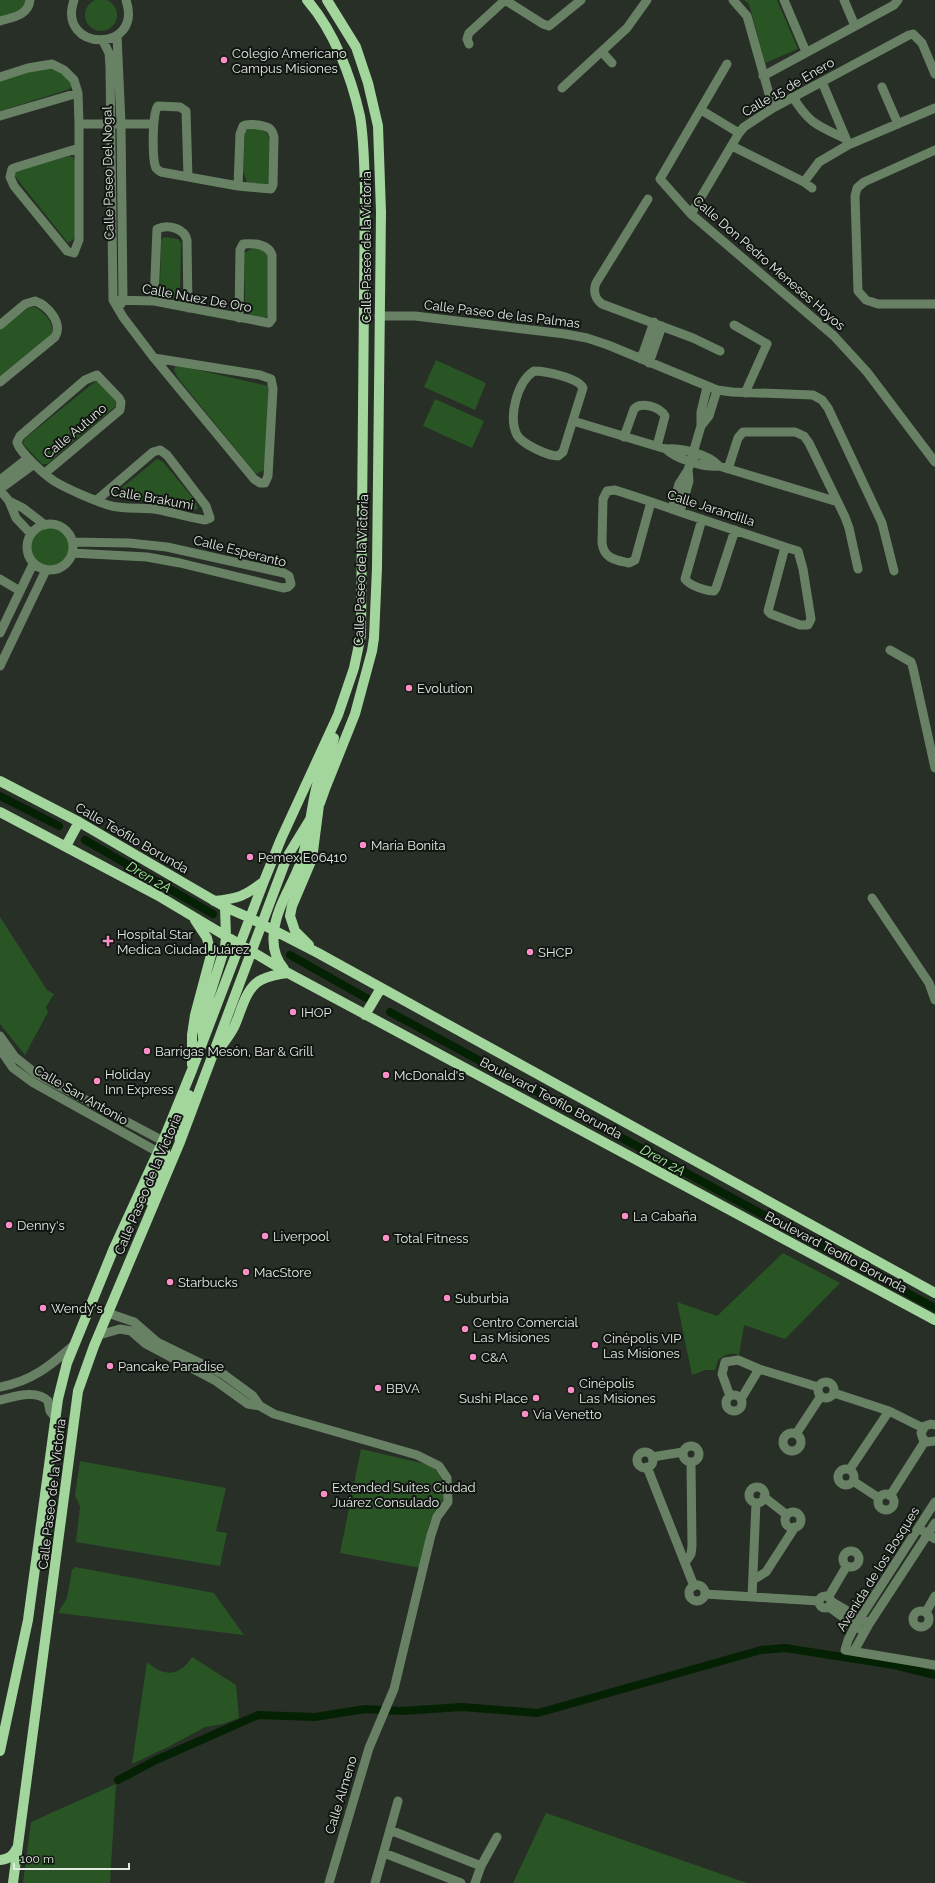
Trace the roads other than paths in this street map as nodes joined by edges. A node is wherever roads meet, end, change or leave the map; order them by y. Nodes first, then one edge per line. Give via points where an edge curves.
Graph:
1 (30, 0) edge
2 (74, 0) edge
3 (126, 0) edge
4 (307, 0) edge
5 (327, 0) edge
6 (505, 0) edge
7 (581, 0) edge
8 (647, 0) edge
9 (733, 0) edge
10 (784, 0) edge
11 (844, 0) edge
12 (898, 0) edge
13 (0, 22) edge
14 (855, 26) junction
15 (117, 35) junction
16 (103, 41) junction
17 (468, 44) dead end
18 (602, 52) junction
19 (806, 52) junction
20 (612, 63) dead end
21 (727, 64) dead end
22 (935, 74) edge
23 (763, 76) junction
24 (0, 77) edge
25 (822, 82) junction
26 (882, 87) dead end
27 (562, 88) dead end
28 (78, 93) junction
29 (793, 97) junction
30 (773, 108) junction
31 (935, 108) edge
32 (701, 110) junction
33 (0, 116) edge
34 (79, 124) junction
35 (110, 124) junction
36 (121, 124) junction
37 (153, 124) junction
38 (898, 124) junction
39 (739, 133) junction
40 (847, 142) junction
41 (732, 146) junction
42 (79, 148) junction
43 (935, 150) edge
44 (188, 177) junction
45 (238, 186) junction
46 (365, 187) junction
47 (648, 199) dead end
48 (381, 212) junction
49 (691, 214) junction
50 (114, 300) junction
51 (123, 300) junction
52 (154, 301) junction
53 (935, 304) edge
54 (188, 308) junction
55 (118, 309) junction
56 (379, 316) junction
57 (239, 318) junction
58 (658, 324) junction
59 (0, 325) edge
60 (734, 325) dead end
61 (720, 351) dead end
62 (154, 358) junction
63 (645, 361) junction
64 (0, 382) edge
65 (708, 387) junction
66 (717, 390) junction
67 (746, 393) junction
68 (573, 421) junction
69 (701, 426) junction
70 (624, 437) junction
71 (18, 439) joint
72 (661, 448) junction
73 (31, 461) junction
74 (690, 461) junction
75 (935, 462) edge
76 (724, 467) junction
77 (45, 473) junction
78 (0, 480) edge
79 (0, 490) edge
80 (97, 500) junction
81 (9, 501) junction
82 (651, 502) junction
83 (838, 502) junction
84 (676, 510) junction
85 (702, 519) junction
86 (45, 525) junction
87 (735, 530) junction
88 (31, 534) junction
89 (362, 536) junction
90 (72, 542) junction
91 (785, 547) junction
92 (72, 553) junction
93 (33, 564) junction
94 (253, 566) junction
95 (376, 568) junction
96 (858, 569) dead end
97 (46, 570) junction
98 (894, 571) dead end
99 (0, 579) edge
100 (251, 580) junction
101 (20, 591) junction
102 (0, 633) edge
103 (890, 650) dead end
104 (0, 666) edge
105 (338, 715) junction
106 (935, 768) edge
107 (0, 781) edge
108 (320, 802) junction
109 (0, 812) edge
110 (311, 814) junction
111 (79, 822) junction
112 (66, 846) junction
113 (264, 881) junction
114 (872, 898) dead end
115 (214, 900) junction
116 (225, 907) junction
117 (192, 917) junction
118 (250, 918) junction
119 (262, 925) junction
120 (274, 931) junction
121 (226, 937) junction
122 (240, 944) junction
123 (253, 952) junction
124 (318, 953) junction
125 (288, 973) junction
126 (935, 975) edge
127 (929, 983) junction
128 (381, 988) junction
129 (935, 1000) edge
130 (366, 1015) junction
131 (0, 1036) edge
132 (203, 1041) junction
133 (0, 1049) edge
134 (213, 1058) junction
135 (192, 1070) junction
136 (163, 1141) junction
137 (180, 1142) junction
138 (158, 1152) junction
139 (151, 1210) junction
140 (935, 1293) edge
141 (108, 1313) junction
142 (935, 1320) edge
143 (99, 1335) junction
144 (74, 1345) junction
145 (759, 1369) junction
146 (818, 1386) junction
147 (0, 1387) edge
148 (834, 1393) junction
149 (730, 1396) junction
150 (822, 1396) junction
151 (741, 1399) junction
152 (0, 1400) edge
153 (260, 1406) junction
154 (889, 1412) junction
155 (55, 1417) junction
156 (935, 1425) edge
157 (922, 1428) junction
158 (796, 1434) dead end
159 (925, 1441) junction
160 (935, 1441) edge
161 (683, 1452) junction
162 (652, 1457) junction
163 (691, 1462) junction
164 (647, 1467) junction
165 (850, 1469) junction
166 (853, 1481) junction
167 (890, 1496) junction
168 (764, 1497) junction
169 (879, 1498) junction
170 (935, 1502) edge
171 (756, 1503) junction
172 (920, 1525) junction
173 (933, 1531) edge
174 (685, 1564) junction
175 (846, 1567) dead end
176 (753, 1580) junction
177 (694, 1586) junction
178 (705, 1594) junction
179 (935, 1596) edge
180 (752, 1597) junction
181 (830, 1602) junction
182 (930, 1617) edge
183 (858, 1622) junction
184 (867, 1628) junction
185 (850, 1651) junction
186 (935, 1665) edge
187 (0, 1752) edge
188 (398, 1801) dead end
189 (390, 1830) junction
190 (496, 1837) dead end
191 (17, 1848) junction
192 (384, 1853) junction
193 (0, 1860) edge
194 (480, 1866) junction
195 (13, 1883) edge
196 (329, 1883) edge
197 (375, 1883) edge
198 (462, 1883) edge
199 (475, 1883) edge

1 - 13 street via 28,7 21,14
2 - 16 street via 72,16 79,31 86,37
3 - 15 street via 128,17
4 - 46 main road, Calle Paseo de la Victoria via 337,49 354,96 362,136
5 - 48 main road, Calle Paseo de la Victoria via 356,47 368,84 378,126
6 - 7 street via 546,26 554,24
6 - 17 street via 469,33 466,38
8 - 18 street via 627,28
9 - 23 street via 747,16
10 - 19 street
11 - 14 street
12 - 14 street via 894,5
14 - 19 street
15 - 16 street
15 - 36 street, Calle Paseo Del Nogal
16 - 35 street, Calle Paseo Del Nogal via 110,62
18 - 20 street
18 - 27 street
19 - 23 street
21 - 32 street
22 - 25 street, Calle 15 de Enero via 922,43 913,34
23 - 30 street
24 - 28 street via 52,64 64,70 74,80
25 - 29 street, Calle 15 de Enero
25 - 40 street
26 - 38 street
28 - 33 street
28 - 34 street
29 - 30 street, Calle 15 de Enero
29 - 40 street via 803,114 810,120
30 - 39 street, Calle 15 de Enero
31 - 38 street
32 - 39 street
32 - 49 street, Calle Don Pedro Meneses Hoyos via 660,179
34 - 35 street
34 - 42 street
35 - 36 street
35 - 50 street, Calle Paseo Del Nogal
36 - 37 street
36 - 51 street, Calle Paseo Del Nogal
37 - 44 street via 155,165 161,172
37 - 44 street via 158,106 185,108
38 - 40 street
39 - 41 street, Calle 15 de Enero
40 - 41 street via 820,162 808,185
41 - 49 street, Calle 15 de Enero
42 - 42 street via 12,169 10,177 14,186 67,251 74,253 79,240
43 - 53 street via 864,182 857,188 855,196 858,291 866,300 878,304
44 - 45 street
45 - 45 street via 271,189 274,184 273,133 268,127 248,124 243,126 240,134
46 - 48 main road via 372,190
46 - 89 main road, Calle Paseo de la Victoria
47 - 58 street via 594,290 596,299 602,304
48 - 56 main road, Calle Paseo de la Victoria
49 - 75 street, Calle Don Pedro Meneses Hoyos via 823,325 867,372
50 - 51 street, Calle Nuez De Oro
50 - 55 street, Calle Paseo Del Nogal
51 - 52 street, Calle Nuez De Oro
51 - 55 street, Calle Paseo Del Nogal
52 - 54 street, Calle Nuez De Oro
52 - 54 street via 157,230 164,227 180,230 184,232 187,240
54 - 57 street, Calle Nuez De Oro
55 - 62 street, Calle Paseo Del Nogal
56 - 63 street, Calle Paseo de las Palmas via 419,316 565,334 601,343
56 - 95 main road, Calle Paseo de la Victoria
57 - 57 street, Calle Nuez De Oro via 240,250 244,244 264,246 270,251 271,322 266,324
58 - 61 street
58 - 63 street
59 - 64 street via 25,304 35,300 40,302 58,322 59,327 55,337
60 - 67 street via 768,344
62 - 62 street, Calle Paseo Del Nogal via 254,478 262,484 266,482 273,389 270,379 260,375
63 - 65 street, Calle Paseo de las Palmas
65 - 66 street, Calle Paseo de las Palmas
65 - 69 street via 701,412
66 - 67 street, Calle Paseo de las Palmas
66 - 69 street via 709,416
67 - 98 street, Calle Paseo de las Palmas via 807,394 822,400 882,523
68 - 68 street via 582,384 576,380 539,371 527,376 518,390 514,414 518,437 549,455 558,456 563,452
68 - 70 street
69 - 74 street
70 - 72 street
70 - 72 street via 634,409 644,404 663,412 665,416
71 - 73 street, Calle Brakumi via 19,447
71 - 77 street, Calle Autuno via 94,375 100,376 119,398 121,406 117,413
72 - 74 street via 676,449
73 - 77 street, Calle Brakumi
73 - 78 street
73 - 79 street
74 - 76 street
74 - 84 street via 680,480
76 - 83 street
76 - 83 street via 738,438 744,432 795,432 804,436 809,443
77 - 80 street, Calle Brakumi via 55,482
79 - 81 street
80 - 80 street, Calle Brakumi via 113,506 159,510 200,520 210,518 206,506 167,455 160,450 153,452
81 - 86 street
81 - 88 street via 16,518
82 - 82 street, Calle Jarandilla via 635,560 629,563 609,557 602,548 603,499 607,491 615,490
82 - 84 street, Calle Jarandilla
83 - 96 street via 850,528
84 - 85 street, Calle Jarandilla
85 - 87 street, Calle Jarandilla
85 - 87 street via 685,580 709,591 716,588
86 - 88 street
86 - 90 street via 62,528 69,534
87 - 91 street, Calle Jarandilla
88 - 93 street via 27,546
89 - 95 main road via 366,540 369,564
89 - 105 main road, Calle Paseo de la Victoria via 361,635 354,668
90 - 92 street
90 - 94 street, Calle Esperanto via 148,544
91 - 91 street, Calle Jarandilla via 798,551 811,619 808,625 804,626 768,611
92 - 97 street via 69,561 62,567
92 - 100 street, Calle Esperanto via 147,557
93 - 97 street
93 - 101 street
94 - 100 street
94 - 100 street, Calle Esperanto via 287,575 291,579 291,584 283,588
95 - 108 main road, Calle Paseo de la Victoria via 374,638 367,670 355,714
97 - 104 street
99 - 101 street
101 - 102 street
103 - 106 street via 911,662
105 - 110 main road via 334,740 318,782
105 - 113 main road, Calle Paseo de la Victoria
107 - 111 main road, Calle Teófilo Borunda
108 - 110 main road, Calle Paseo de la Victoria
108 - 124 main road via 312,859 290,916 295,931
109 - 112 main road
110 - 119 main road, Calle Paseo de la Victoria via 287,857
110 - 120 main road via 300,863 279,912
111 - 112 main road
111 - 115 main road, Calle Teófilo Borunda
112 - 117 main road
113 - 115 main road via 250,893
113 - 118 main road, Calle Paseo de la Victoria
114 - 127 street
115 - 116 main road, Calle Teófilo Borunda
116 - 118 main road, Calle Teófilo Borunda
116 - 121 main road
117 - 121 main road
117 - 135 main road via 207,938 211,955 195,1015
118 - 119 main road, Boulevard Teofilo Borunda
118 - 122 main road, Calle Paseo de la Victoria
119 - 120 main road, Boulevard Teofilo Borunda
119 - 123 main road, Calle Paseo de la Victoria
120 - 124 main road, Boulevard Teofilo Borunda
120 - 125 main road via 278,961
121 - 122 main road
121 - 132 main road via 203,1016
122 - 123 main road, Boulevard Teofilo Borunda
122 - 132 main road, Calle Paseo de la Victoria
123 - 125 main road, Boulevard Teofilo Borunda
123 - 134 main road, Calle Paseo de la Victoria
124 - 128 main road, Boulevard Teofilo Borunda
125 - 130 main road, Boulevard Teofilo Borunda
125 - 134 main road via 260,980 252,988 229,1036
126 - 127 street
127 - 129 street
128 - 130 main road
128 - 140 main road, Boulevard Teofilo Borunda
130 - 142 main road, Boulevard Teofilo Borunda
131 - 136 street, Calle San Antonio via 15,1057 35,1073
132 - 135 main road, Calle Paseo de la Victoria
132 - 137 main road via 203,1058 178,1128
133 - 138 street, Calle San Antonio via 14,1068 32,1082
134 - 137 main road, Calle Paseo de la Victoria
135 - 136 main road, Calle Paseo de la Victoria
136 - 138 main road, Calle Paseo de la Victoria
136 - 139 main road via 166,1151 153,1184
137 - 139 main road, Calle Paseo de la Victoria
138 - 144 main road, Calle Paseo de la Victoria via 114,1248
139 - 141 main road, Calle Paseo de la Victoria
141 - 143 main road, Calle Paseo de la Victoria
141 - 153 street via 134,1322 157,1342 223,1374 253,1396
143 - 153 street via 120,1329 131,1331 146,1344 216,1381 248,1404
143 - 191 main road, Calle Paseo de la Victoria via 78,1391
144 - 147 street via 41,1372 20,1382
144 - 155 main road, Calle Paseo de la Victoria via 62,1377
145 - 146 street
145 - 149 street via 738,1360 725,1362 722,1374
145 - 151 street
146 - 148 street via 829,1382 834,1387
146 - 150 street via 818,1392
148 - 150 street via 829,1397
148 - 154 street
149 - 151 street
149 - 151 street via 726,1404 731,1411 739,1410 742,1405
150 - 158 street
152 - 155 street via 39,1395 48,1401 50,1411
153 - 196 street, Calle Almeno via 274,1414 417,1455 439,1466 447,1478 448,1502 437,1517 431,1535 394,1689 369,1748
154 - 157 street
154 - 165 street
155 - 187 main road, Calle Paseo de la Victoria via 28,1620
156 - 157 street via 927,1424
157 - 159 street via 921,1436
159 - 160 street
159 - 167 street
161 - 162 street
161 - 163 street via 685,1459
161 - 163 street via 690,1446 696,1449 697,1458
162 - 164 street via 653,1462
162 - 164 street via 646,1452 639,1455 638,1463
163 - 174 street via 692,1546
164 - 174 street
165 - 166 street via 854,1474
165 - 166 street via 842,1470 838,1474 839,1480 846,1485
166 - 169 street
167 - 169 street via 883,1495
167 - 169 street via 894,1503 889,1510 881,1509 878,1504
168 - 171 street via 761,1502
168 - 171 street via 765,1492 761,1488 751,1488 748,1496
168 - 176 street via 787,1516 793,1512 799,1515 800,1522 766,1572
170 - 172 street, Avenida de los Bosques
171 - 176 street
172 - 173 street
172 - 183 street, Avenida de los Bosques
173 - 184 street, Avenida de los Bosques
174 - 177 street
175 - 181 street
176 - 180 street
177 - 178 street via 703,1588
177 - 178 street via 690,1591 692,1599 701,1600
178 - 180 street
179 - 182 street
180 - 181 street via 819,1601 822,1596
181 - 183 street
183 - 184 street
183 - 185 street, Avenida de los Bosques via 848,1640
184 - 185 street, Avenida de los Bosques
185 - 186 street
188 - 189 street
189 - 192 street
189 - 194 street
190 - 194 street
191 - 193 main road via 7,1859
191 - 195 main road, Calle Paseo de la Victoria
192 - 197 street
192 - 198 street
194 - 199 street

